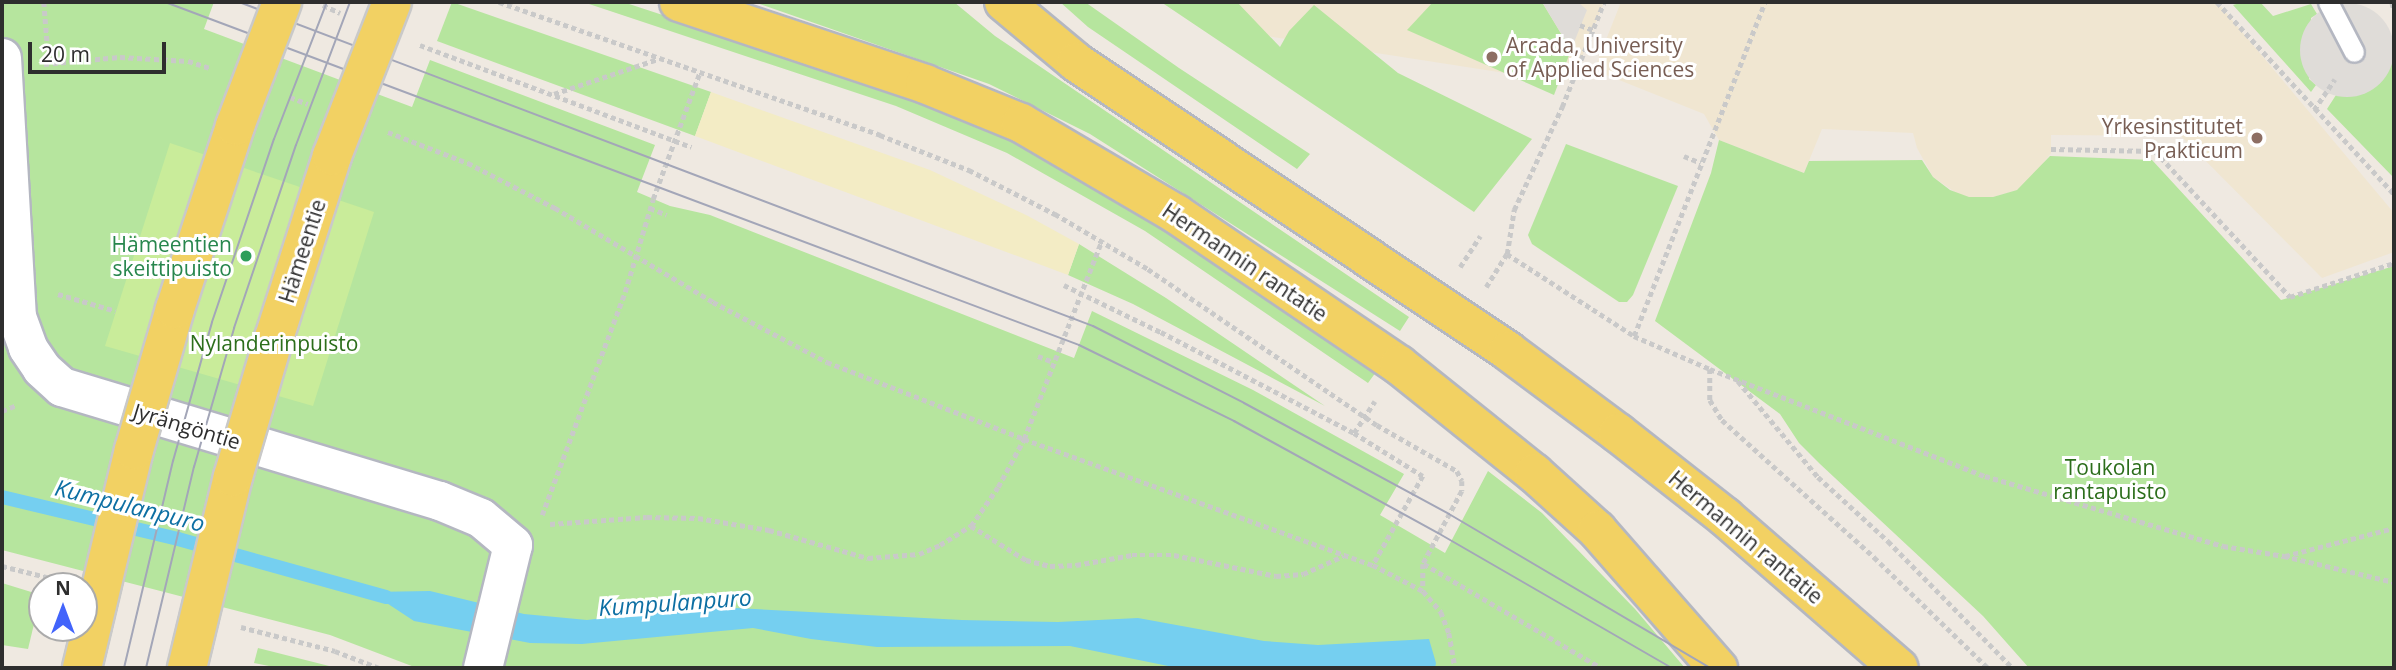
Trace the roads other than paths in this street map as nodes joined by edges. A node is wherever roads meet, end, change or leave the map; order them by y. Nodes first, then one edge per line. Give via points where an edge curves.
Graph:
1 (282, 2) edge
2 (392, 2) edge
3 (678, 2) edge
4 (1004, 2) edge
5 (2329, 2) edge
6 (2354, 52) dead end
7 (2, 58) edge
8 (484, 664) edge
9 (82, 668) edge
10 (187, 668) edge
11 (1718, 668) edge
12 (1899, 668) edge

1 - 9 main road, bridge via 235,126 171,322 134,450
2 - 10 main road, Hämeentie, bridge via 332,156 274,338 233,477
3 - 11 main road, Hermannin rantatie via 925,84 1021,123 1175,214 1399,365 1534,473 1597,530
4 - 12 main road, Hermannin rantatie via 1076,62 1508,351 1725,517
5 - 6 lane
7 - 8 street, Jyrängöntie via 14,281 21,332 42,369 62,387 440,500 481,518 513,545

